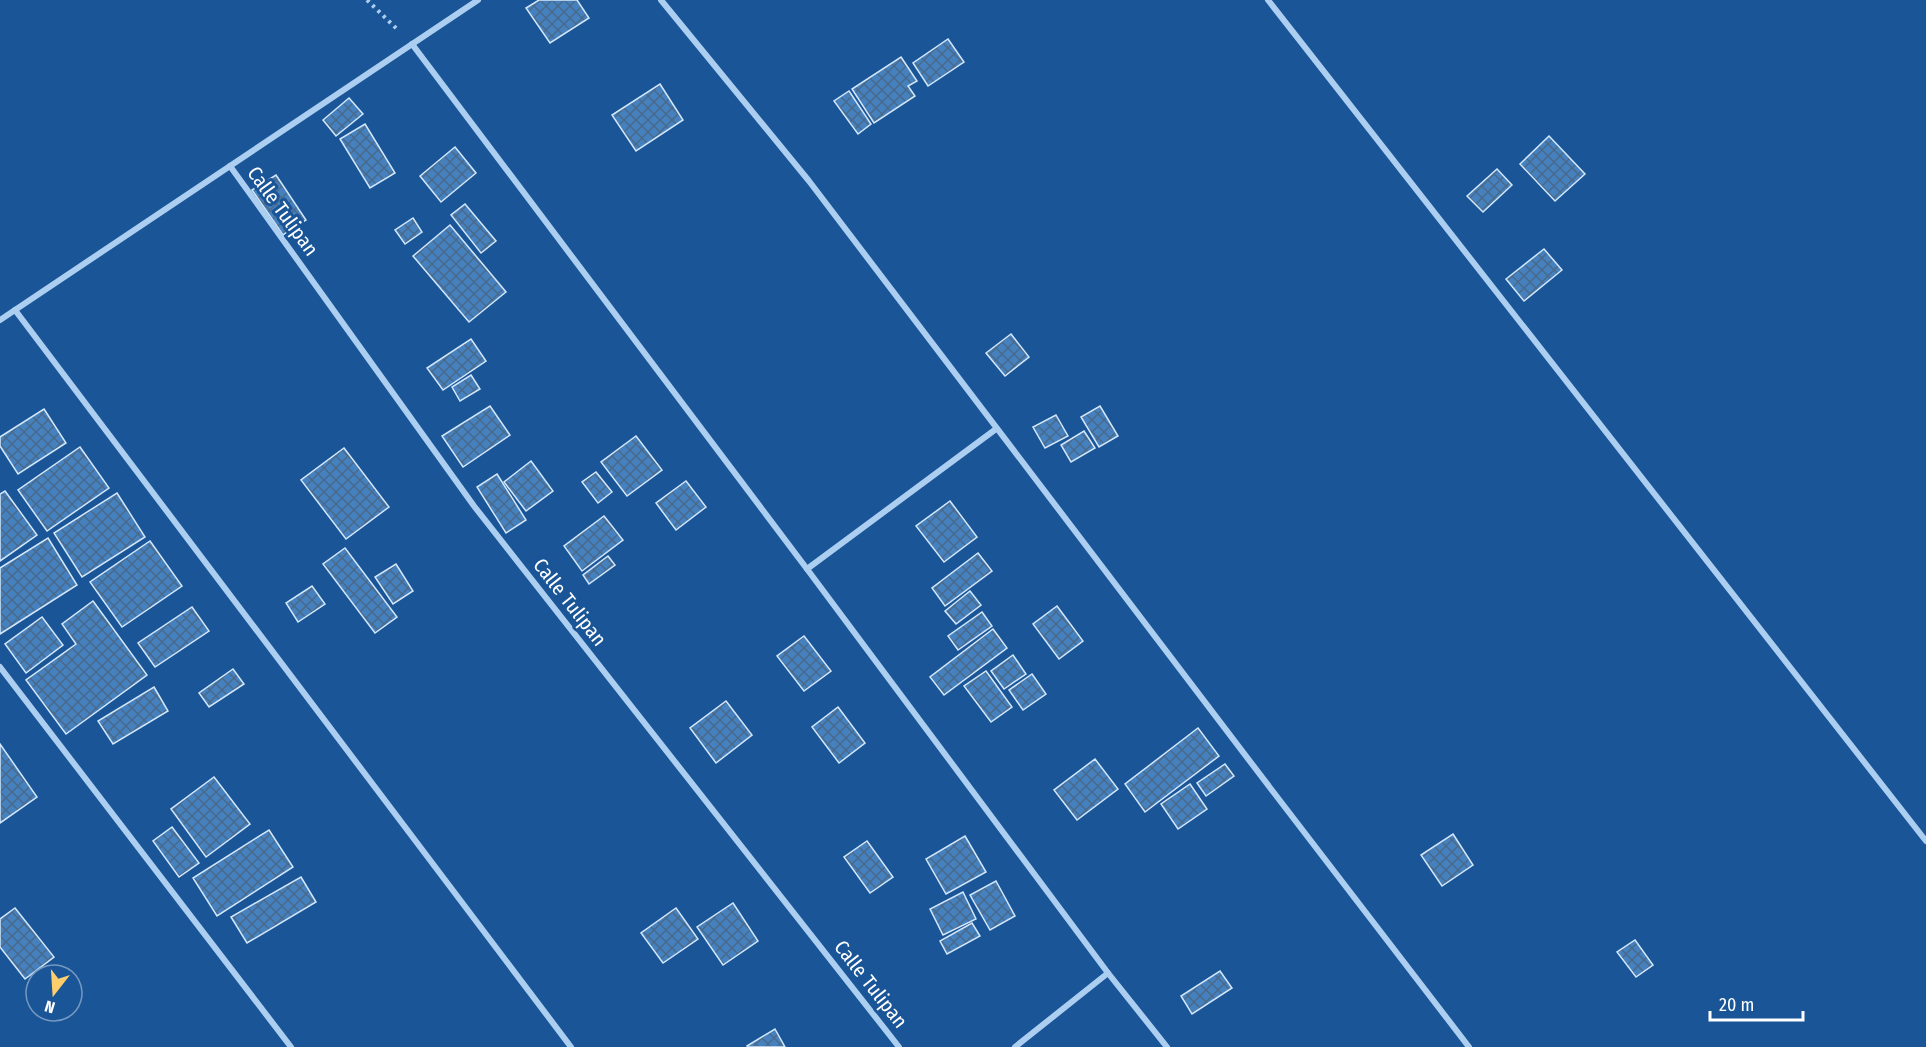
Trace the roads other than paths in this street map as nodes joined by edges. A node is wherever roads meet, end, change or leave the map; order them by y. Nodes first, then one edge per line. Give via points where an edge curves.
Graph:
1 (478, 0) edge
2 (661, 0) edge
3 (1268, 0) edge
4 (412, 44) junction
5 (230, 166) junction
6 (15, 310) junction
7 (0, 320) edge
8 (996, 429) junction
9 (807, 568) junction
10 (0, 668) edge
11 (1926, 842) edge
12 (1108, 973) junction
13 (291, 1047) edge
14 (571, 1047) edge
15 (899, 1047) edge
16 (1015, 1047) edge
17 (1167, 1047) edge
18 (1469, 1047) edge

1 - 4 street
2 - 8 street via 808,181
3 - 11 street
4 - 5 street
4 - 9 street
5 - 6 street
5 - 15 street, Calle Tulipan via 474,506
6 - 7 street
6 - 14 street
8 - 9 street
8 - 18 street
9 - 12 street
10 - 13 street
12 - 16 street
12 - 17 street

